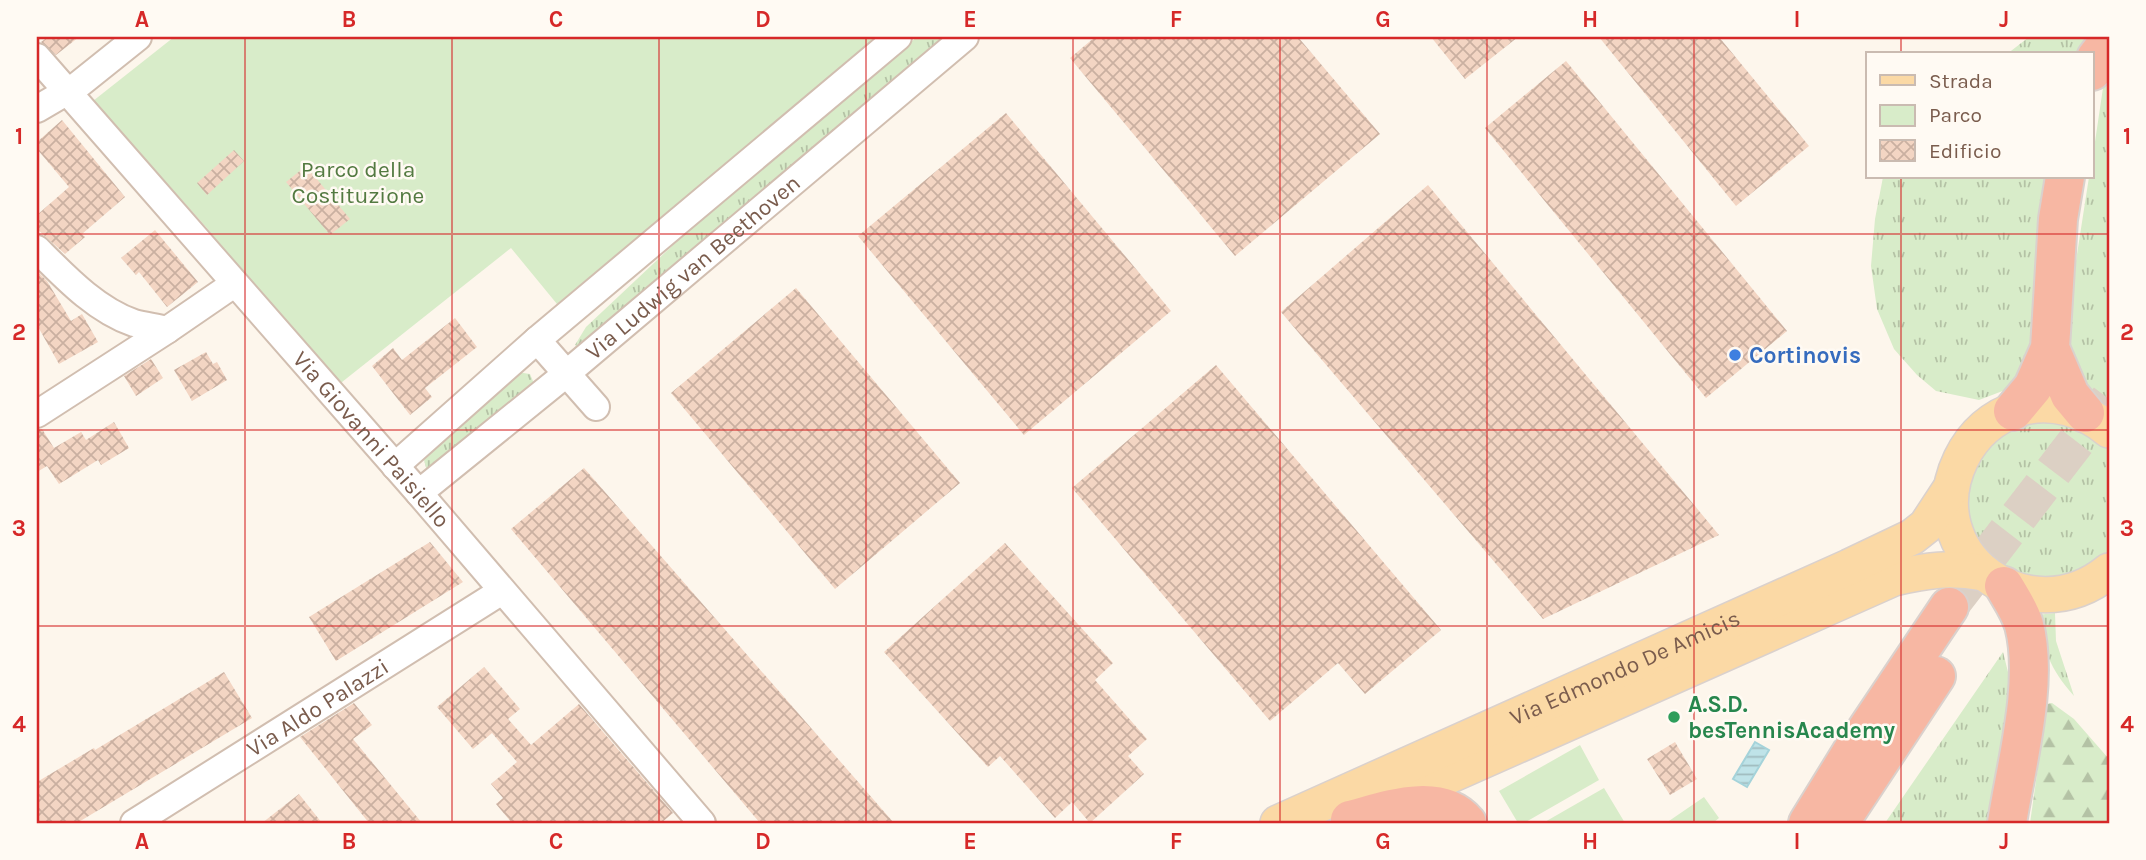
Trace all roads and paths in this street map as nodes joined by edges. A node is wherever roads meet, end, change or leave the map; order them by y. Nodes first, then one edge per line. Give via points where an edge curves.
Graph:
1 (138, 37) edge
2 (898, 37) edge
3 (965, 37) edge
4 (2109, 41) edge
5 (37, 57) edge
6 (2094, 64) edge
7 (67, 91) junction
8 (37, 109) edge
9 (2065, 178) edge
10 (37, 249) edge
11 (234, 284) junction
12 (167, 330) junction
13 (537, 340) junction
14 (2050, 348) junction
15 (566, 374) junction
16 (596, 407) dead end
17 (2013, 411) junction
18 (37, 414) edge
19 (2101, 422) edge
20 (395, 466) junction
21 (1951, 488) junction
22 (419, 493) junction
23 (2109, 571) edge
24 (1994, 580) junction
25 (502, 592) junction
26 (1893, 740) junction
27 (1346, 821) edge
28 (134, 823) edge
29 (702, 823) edge
30 (1278, 823) edge
31 (1467, 823) edge
32 (1808, 823) edge
33 (1839, 823) edge
34 (1852, 823) edge
35 (2007, 823) edge

1 - 7 street
2 - 13 street, Via Ludwig van Beethoven
3 - 15 street, Via Ludwig van Beethoven
4 - 6 highway
5 - 7 street, Via Giovanni Paisiello
7 - 8 street
7 - 11 street, Via Giovanni Paisiello
9 - 14 highway
10 - 12 street via 73,285 104,307 133,322
11 - 12 street
11 - 20 street, Via Giovanni Paisiello
12 - 18 street
13 - 15 street
13 - 20 street, Via Ludwig van Beethoven
14 - 17 highway via 2033,387
14 - 19 highway via 2070,395
15 - 16 street
15 - 22 street, Via Ludwig van Beethoven
17 - 19 main road via 2048,405
17 - 21 main road via 1988,424 1968,445
20 - 22 street, Via Giovanni Paisiello
21 - 24 main road via 1959,540 1967,555
21 - 30 main road, Via Edmondo De Amicis via 1926,526 1912,537
22 - 25 street, Via Giovanni Paisiello
23 - 24 main road, Via Edmondo De Amicis via 2087,586 2053,596 2033,595
24 - 27 main road, Via Edmondo De Amicis via 1958,569 1894,578
24 - 35 highway via 2024,623 2029,654 2027,701
25 - 28 street, Via Aldo Palazzi
25 - 29 street, Via Giovanni Paisiello
26 - 32 highway via 1960,615 1853,750
26 - 33 highway
26 - 34 highway via 1890,761
27 - 31 highway via 1413,804 1459,813

